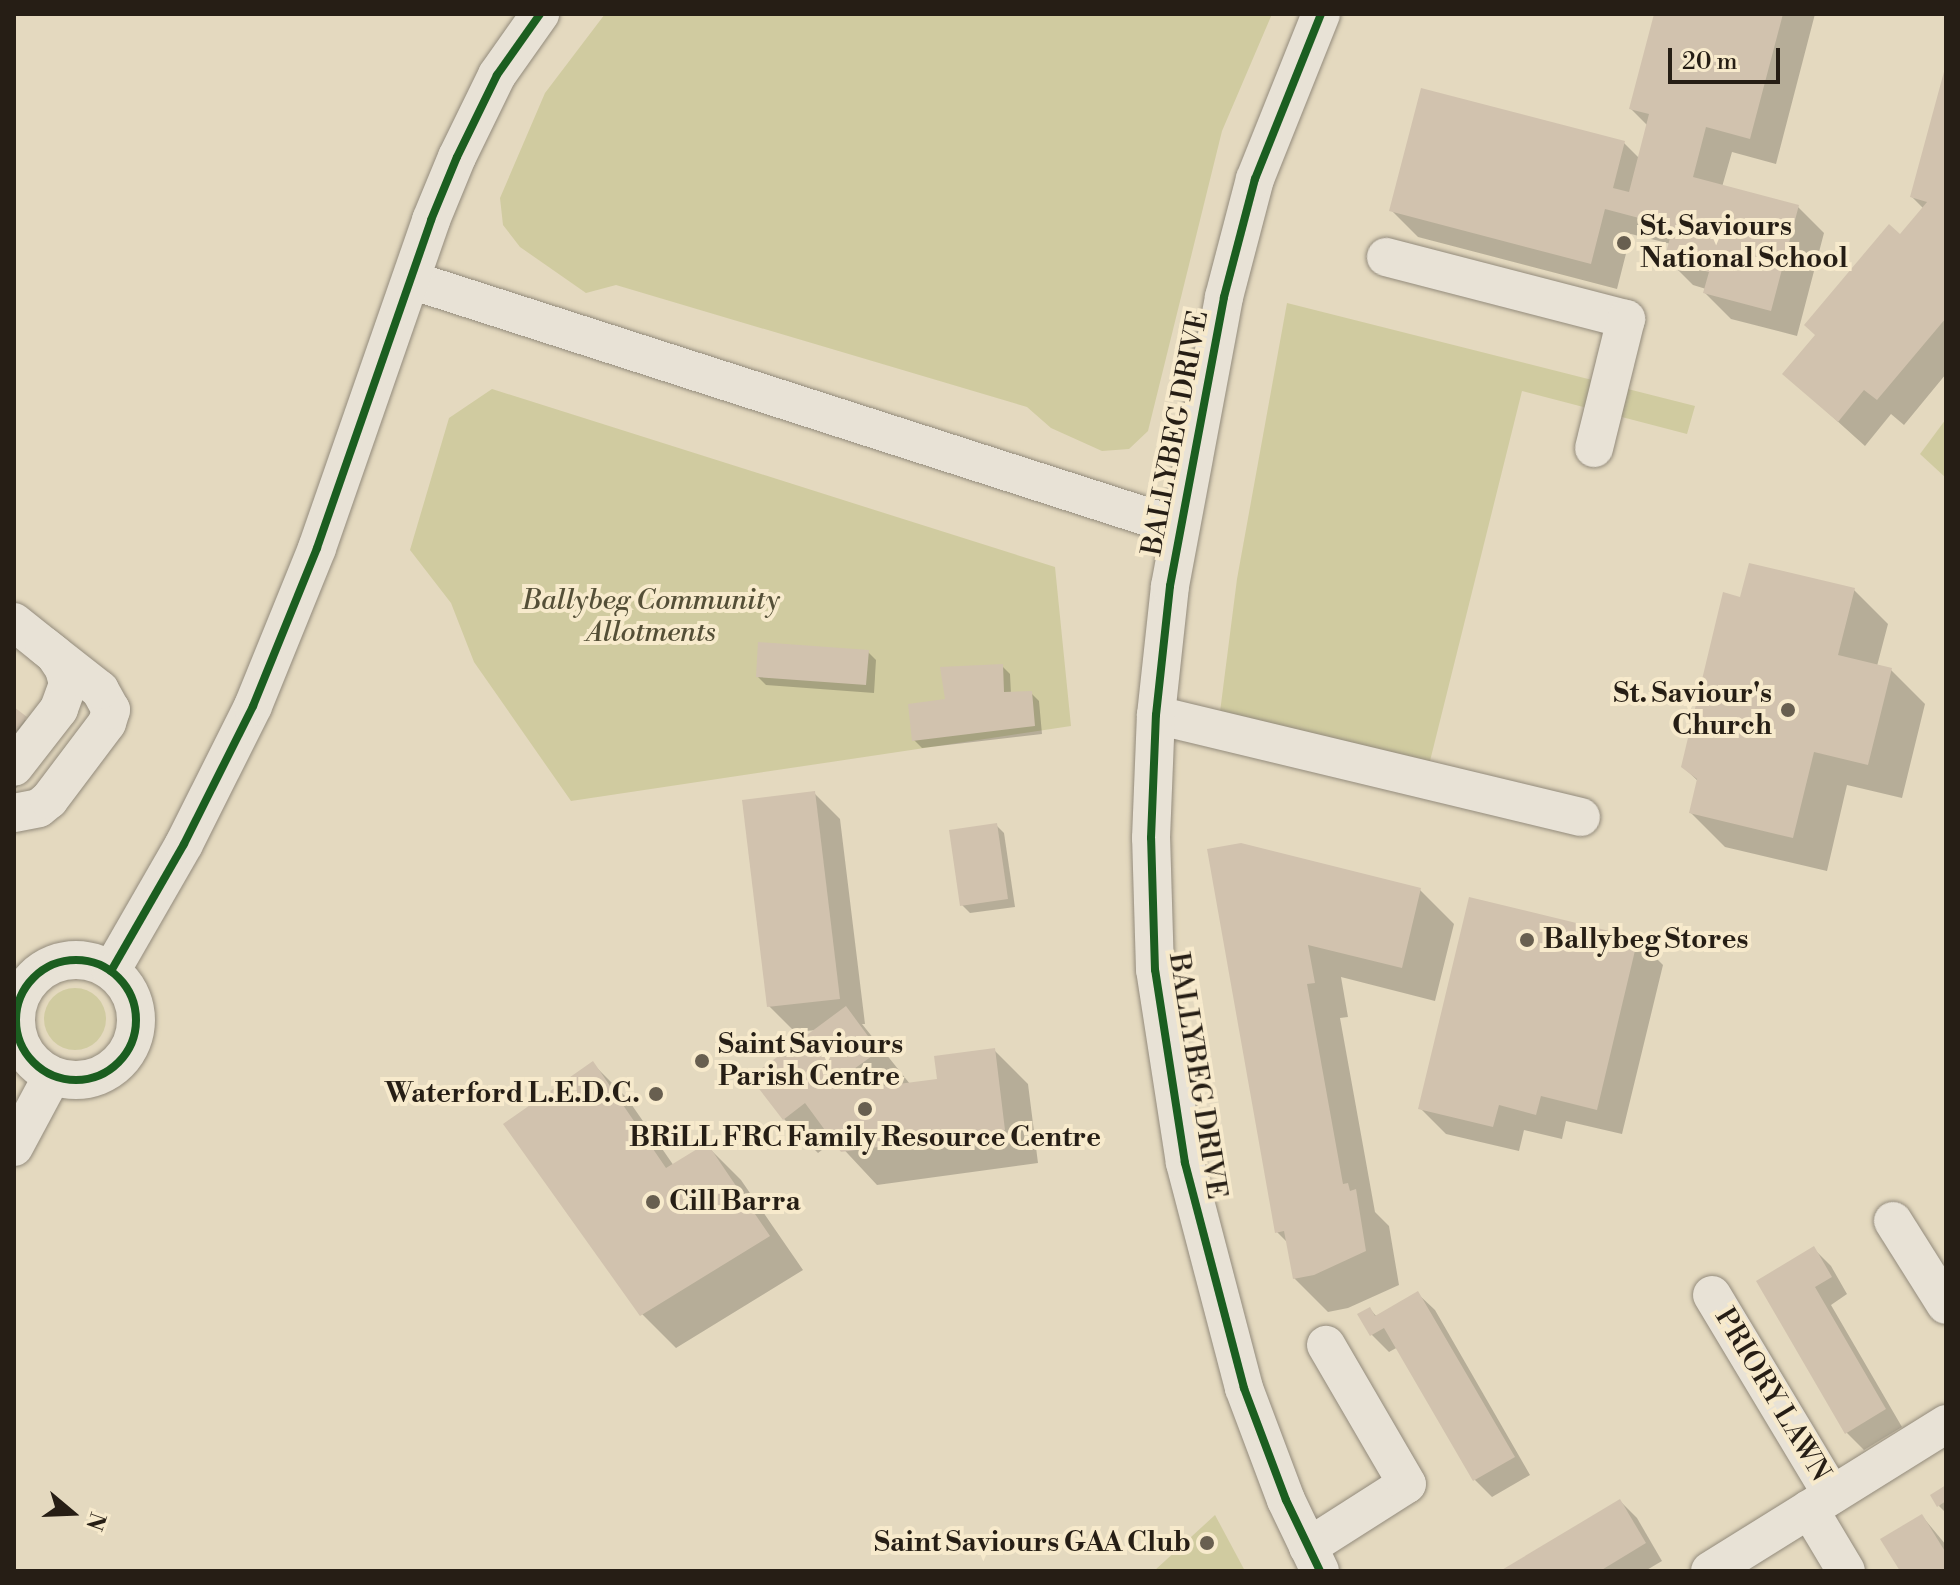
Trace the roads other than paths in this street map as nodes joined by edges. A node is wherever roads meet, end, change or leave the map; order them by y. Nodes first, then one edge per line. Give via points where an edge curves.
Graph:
1 (540, 14) edge
2 (1321, 14) edge
3 (1386, 257) dead end
4 (411, 280) junction
5 (1594, 448) dead end
6 (1179, 527) junction
7 (14, 622) edge
8 (44, 646) junction
9 (1156, 715) junction
10 (14, 767) edge
11 (14, 813) edge
12 (1581, 817) dead end
13 (23, 971) edge
14 (111, 971) junction
15 (52, 1076) junction
16 (14, 1147) edge
17 (1893, 1221) dead end
18 (1712, 1295) dead end
19 (1946, 1305) edge
20 (1326, 1345) dead end
21 (1946, 1424) edge
22 (1821, 1502) junction
23 (1314, 1559) edge
24 (1710, 1571) edge
25 (1846, 1571) edge

1 - 4 street via 476,114
2 - 6 street, BALLYBEG DRIVE via 1278,116 1239,238
3 - 5 street via 1626,319
4 - 6 street
4 - 14 street via 274,656 190,833
6 - 9 street, BALLYBEG DRIVE
7 - 8 street
8 - 10 street via 64,669 67,692
8 - 11 street via 100,690 111,710 103,729 49,800 39,808
9 - 12 street
9 - 23 street, BALLYBEG DRIVE via 1153,922 1173,1097 1213,1281 1244,1388
13 - 14 street via 70,961
13 - 15 street via 17,1033 36,1066
14 - 15 street via 134,1002 137,1022 123,1058 109,1072 90,1079
15 - 16 street
17 - 19 street
18 - 22 street, PRIORY LAWN
20 - 23 street via 1407,1484
21 - 22 street, PRIORY LAWN
22 - 24 street, PRIORY LAWN
22 - 25 street, PRIORY LAWN

